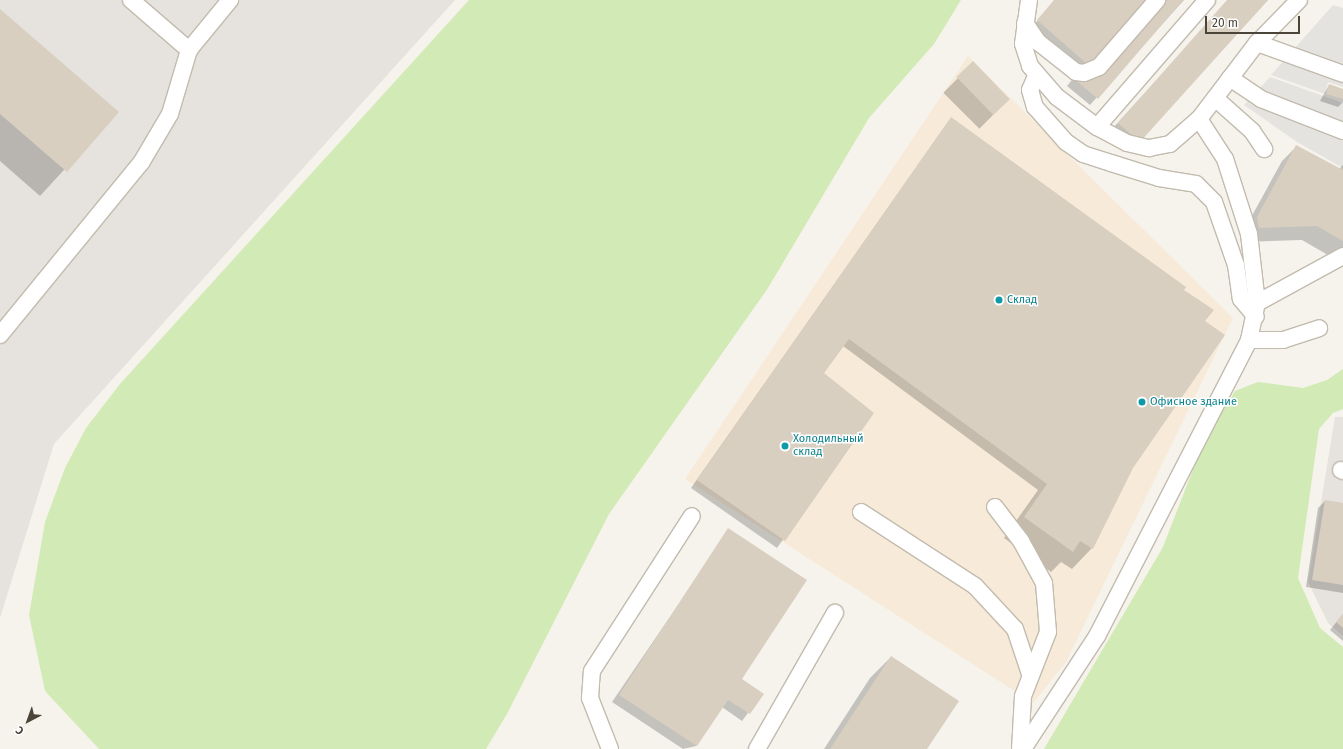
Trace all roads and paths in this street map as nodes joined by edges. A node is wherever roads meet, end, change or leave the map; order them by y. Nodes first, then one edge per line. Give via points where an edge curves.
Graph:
1 (132, 0) edge
2 (230, 0) edge
3 (1029, 0) edge
4 (1157, 0) edge
5 (1207, 0) edge
6 (1299, 0) edge
7 (1025, 23) junction
8 (1257, 43) junction
9 (189, 50) junction
10 (1343, 74) edge
11 (1036, 76) junction
12 (1230, 78) junction
13 (1214, 98) junction
14 (1199, 119) junction
15 (1097, 127) junction
16 (1343, 131) edge
17 (1264, 150) dead end
18 (1343, 256) edge
19 (1257, 310) junction
20 (1319, 328) dead end
21 (0, 335) edge
22 (1249, 340) junction
23 (995, 507) dead end
24 (861, 512) dead end
25 (692, 516) dead end
26 (835, 613) dead end
27 (1030, 674) junction
28 (610, 749) edge
29 (757, 749) edge
30 (1021, 749) edge

1 - 9 lane
2 - 9 lane
3 - 7 lane
4 - 7 lane via 1099,67 1084,73 1076,72 1038,42
5 - 15 lane
6 - 8 lane
7 - 11 lane via 1025,54
8 - 10 lane
8 - 12 lane
9 - 21 lane via 170,114 141,163
11 - 15 lane
11 - 19 lane via 1030,90 1035,108 1066,142 1083,154 1158,178 1196,184 1214,202 1236,265 1241,299
12 - 13 lane
12 - 16 lane via 1262,99
13 - 14 lane
13 - 17 lane via 1252,131
14 - 15 lane via 1170,144 1149,148 1127,143
14 - 19 lane via 1233,176 1249,234
18 - 19 lane
19 - 22 lane
20 - 22 lane via 1283,340
22 - 30 lane via 1097,636
23 - 27 lane via 1021,541 1044,583 1048,632
24 - 27 lane via 975,586 1015,629
25 - 28 lane via 592,671 590,698
26 - 29 lane
27 - 30 lane via 1023,696

